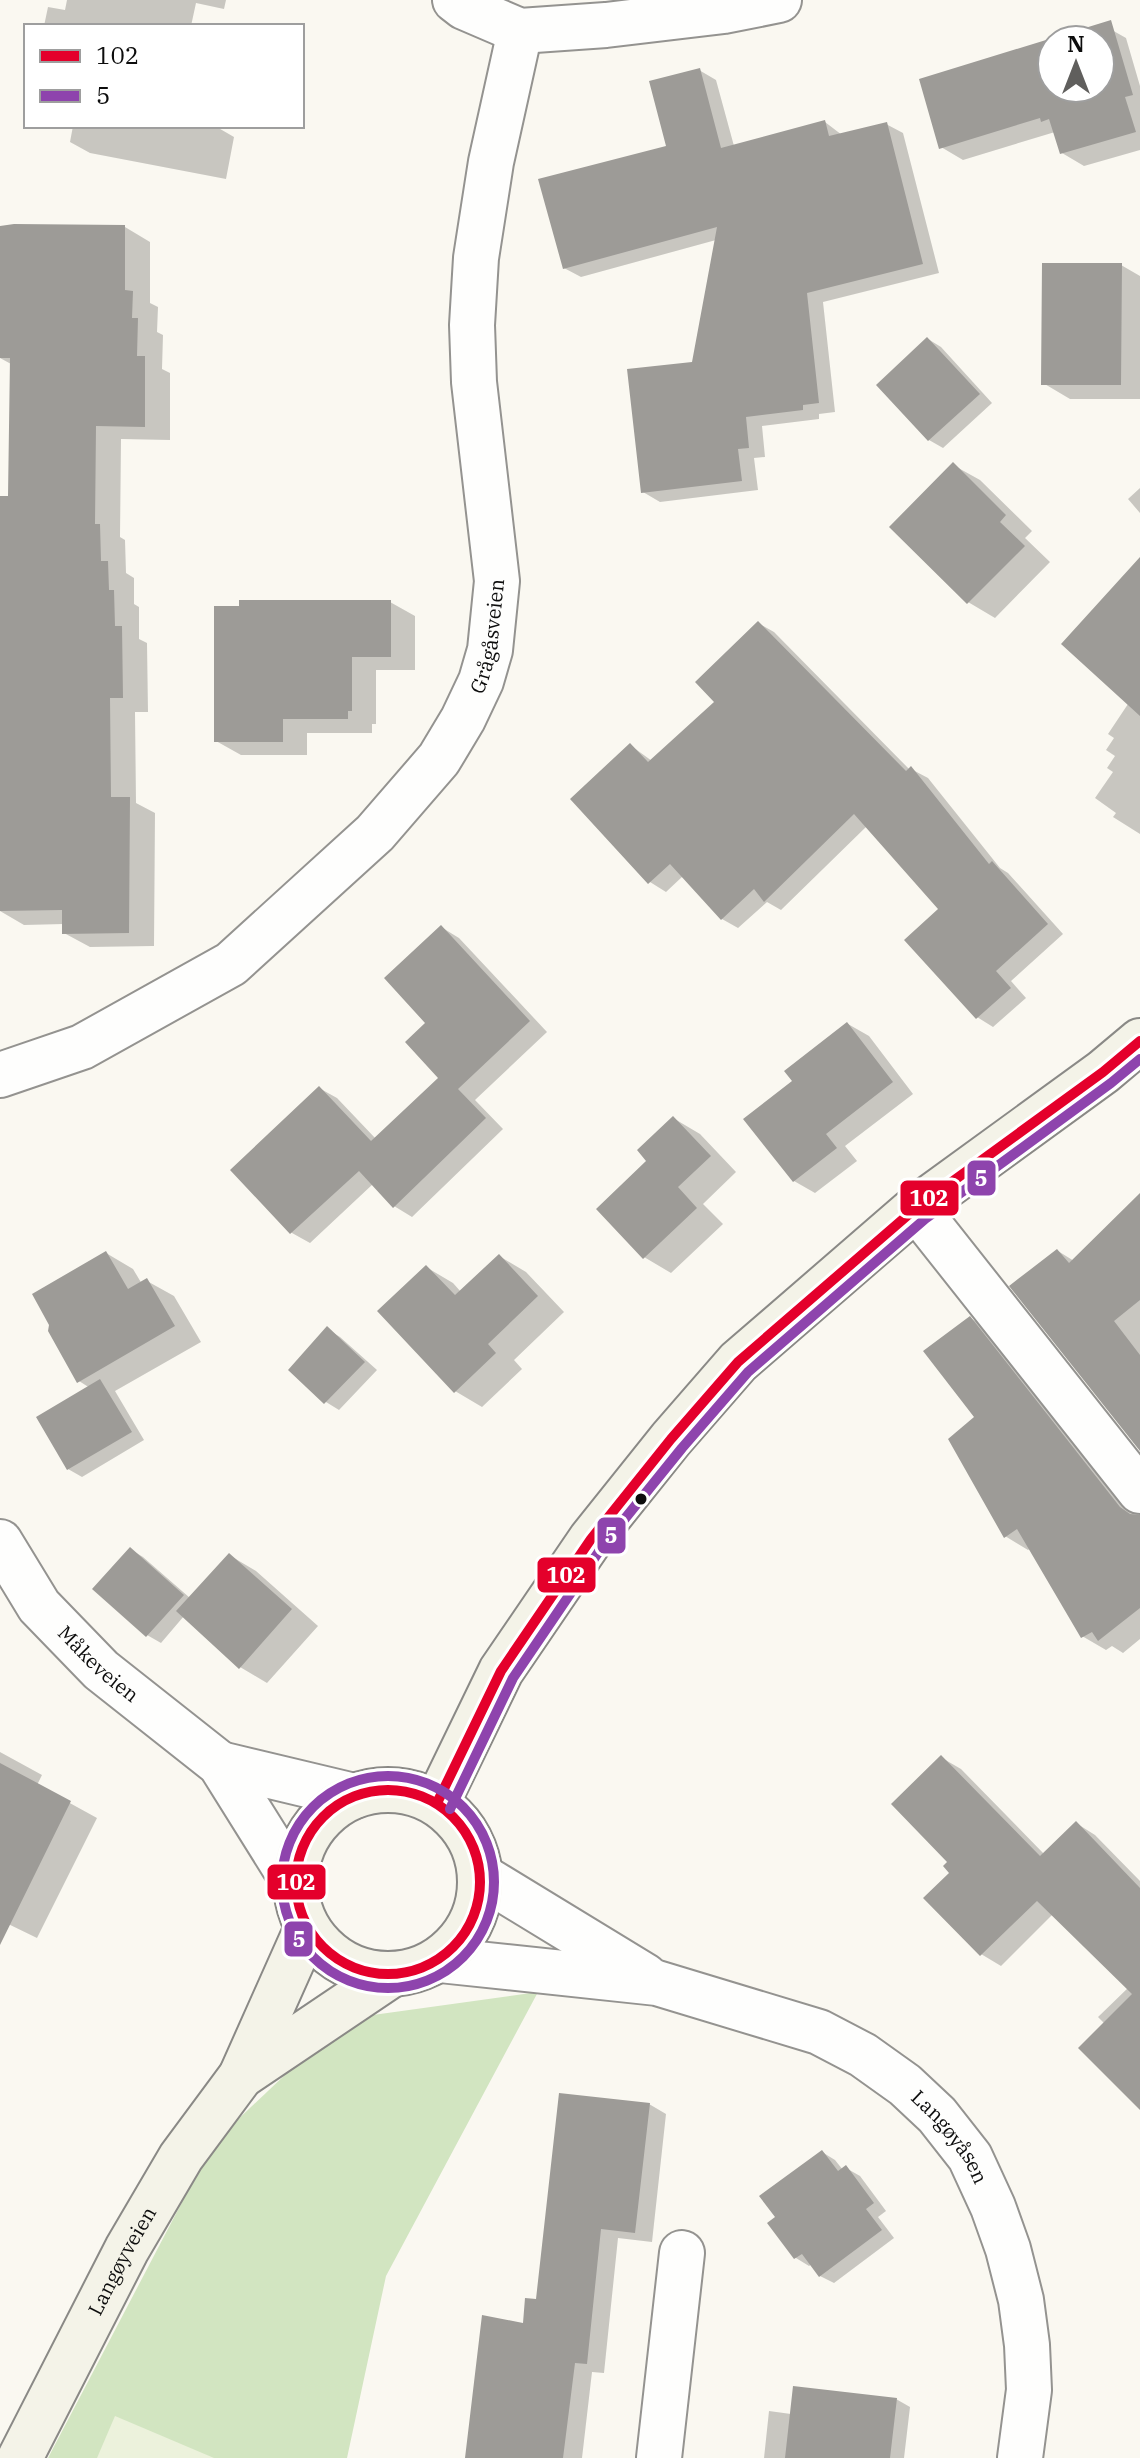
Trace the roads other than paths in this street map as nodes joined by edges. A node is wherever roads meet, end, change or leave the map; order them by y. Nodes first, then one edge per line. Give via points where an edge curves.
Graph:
1 (455, 0) edge
2 (779, 0) edge
3 (520, 31) junction
4 (1140, 1041) edge
5 (0, 1075) edge
6 (916, 1208) junction
7 (1140, 1491) edge
8 (0, 1542) edge
9 (220, 1764) junction
10 (354, 1796) junction
11 (437, 1803) junction
12 (481, 1876) junction
13 (295, 1884) junction
14 (307, 1928) junction
15 (440, 1960) junction
16 (391, 1975) junction
17 (657, 1983) junction
18 (241, 2076) junction
19 (682, 2253) dead end
20 (20, 2458) edge
21 (659, 2458) edge
22 (1020, 2458) edge

1 - 3 street
2 - 3 street via 724,11
3 - 5 street, Grågåsveien via 476,258 474,382 497,581 490,650 463,719 439,759 375,833 231,964 82,1047
4 - 6 main road
6 - 7 street
6 - 11 main road via 738,1362 661,1451 591,1539 501,1671
8 - 9 street, Måkeveien via 39,1606 101,1670
9 - 10 street, Måkeveien
9 - 13 street, Måkeveien
10 - 11 main road via 410,1792
10 - 13 main road via 330,1810 311,1832 299,1857
11 - 12 main road via 459,1822 474,1847
12 - 15 main road via 478,1908 463,1937
12 - 17 street, Langøyåsen
13 - 14 main road
14 - 16 main road via 329,1953 358,1970
14 - 18 main road, Langøyveien
15 - 16 main road
15 - 17 street, Langøyåsen
16 - 18 main road, Langøyveien
17 - 22 street, Langøyåsen via 819,2032 863,2055 937,2115 970,2157 1008,2249 1021,2300 1029,2390
18 - 20 main road, Langøyveien via 181,2157 127,2249
19 - 21 street

